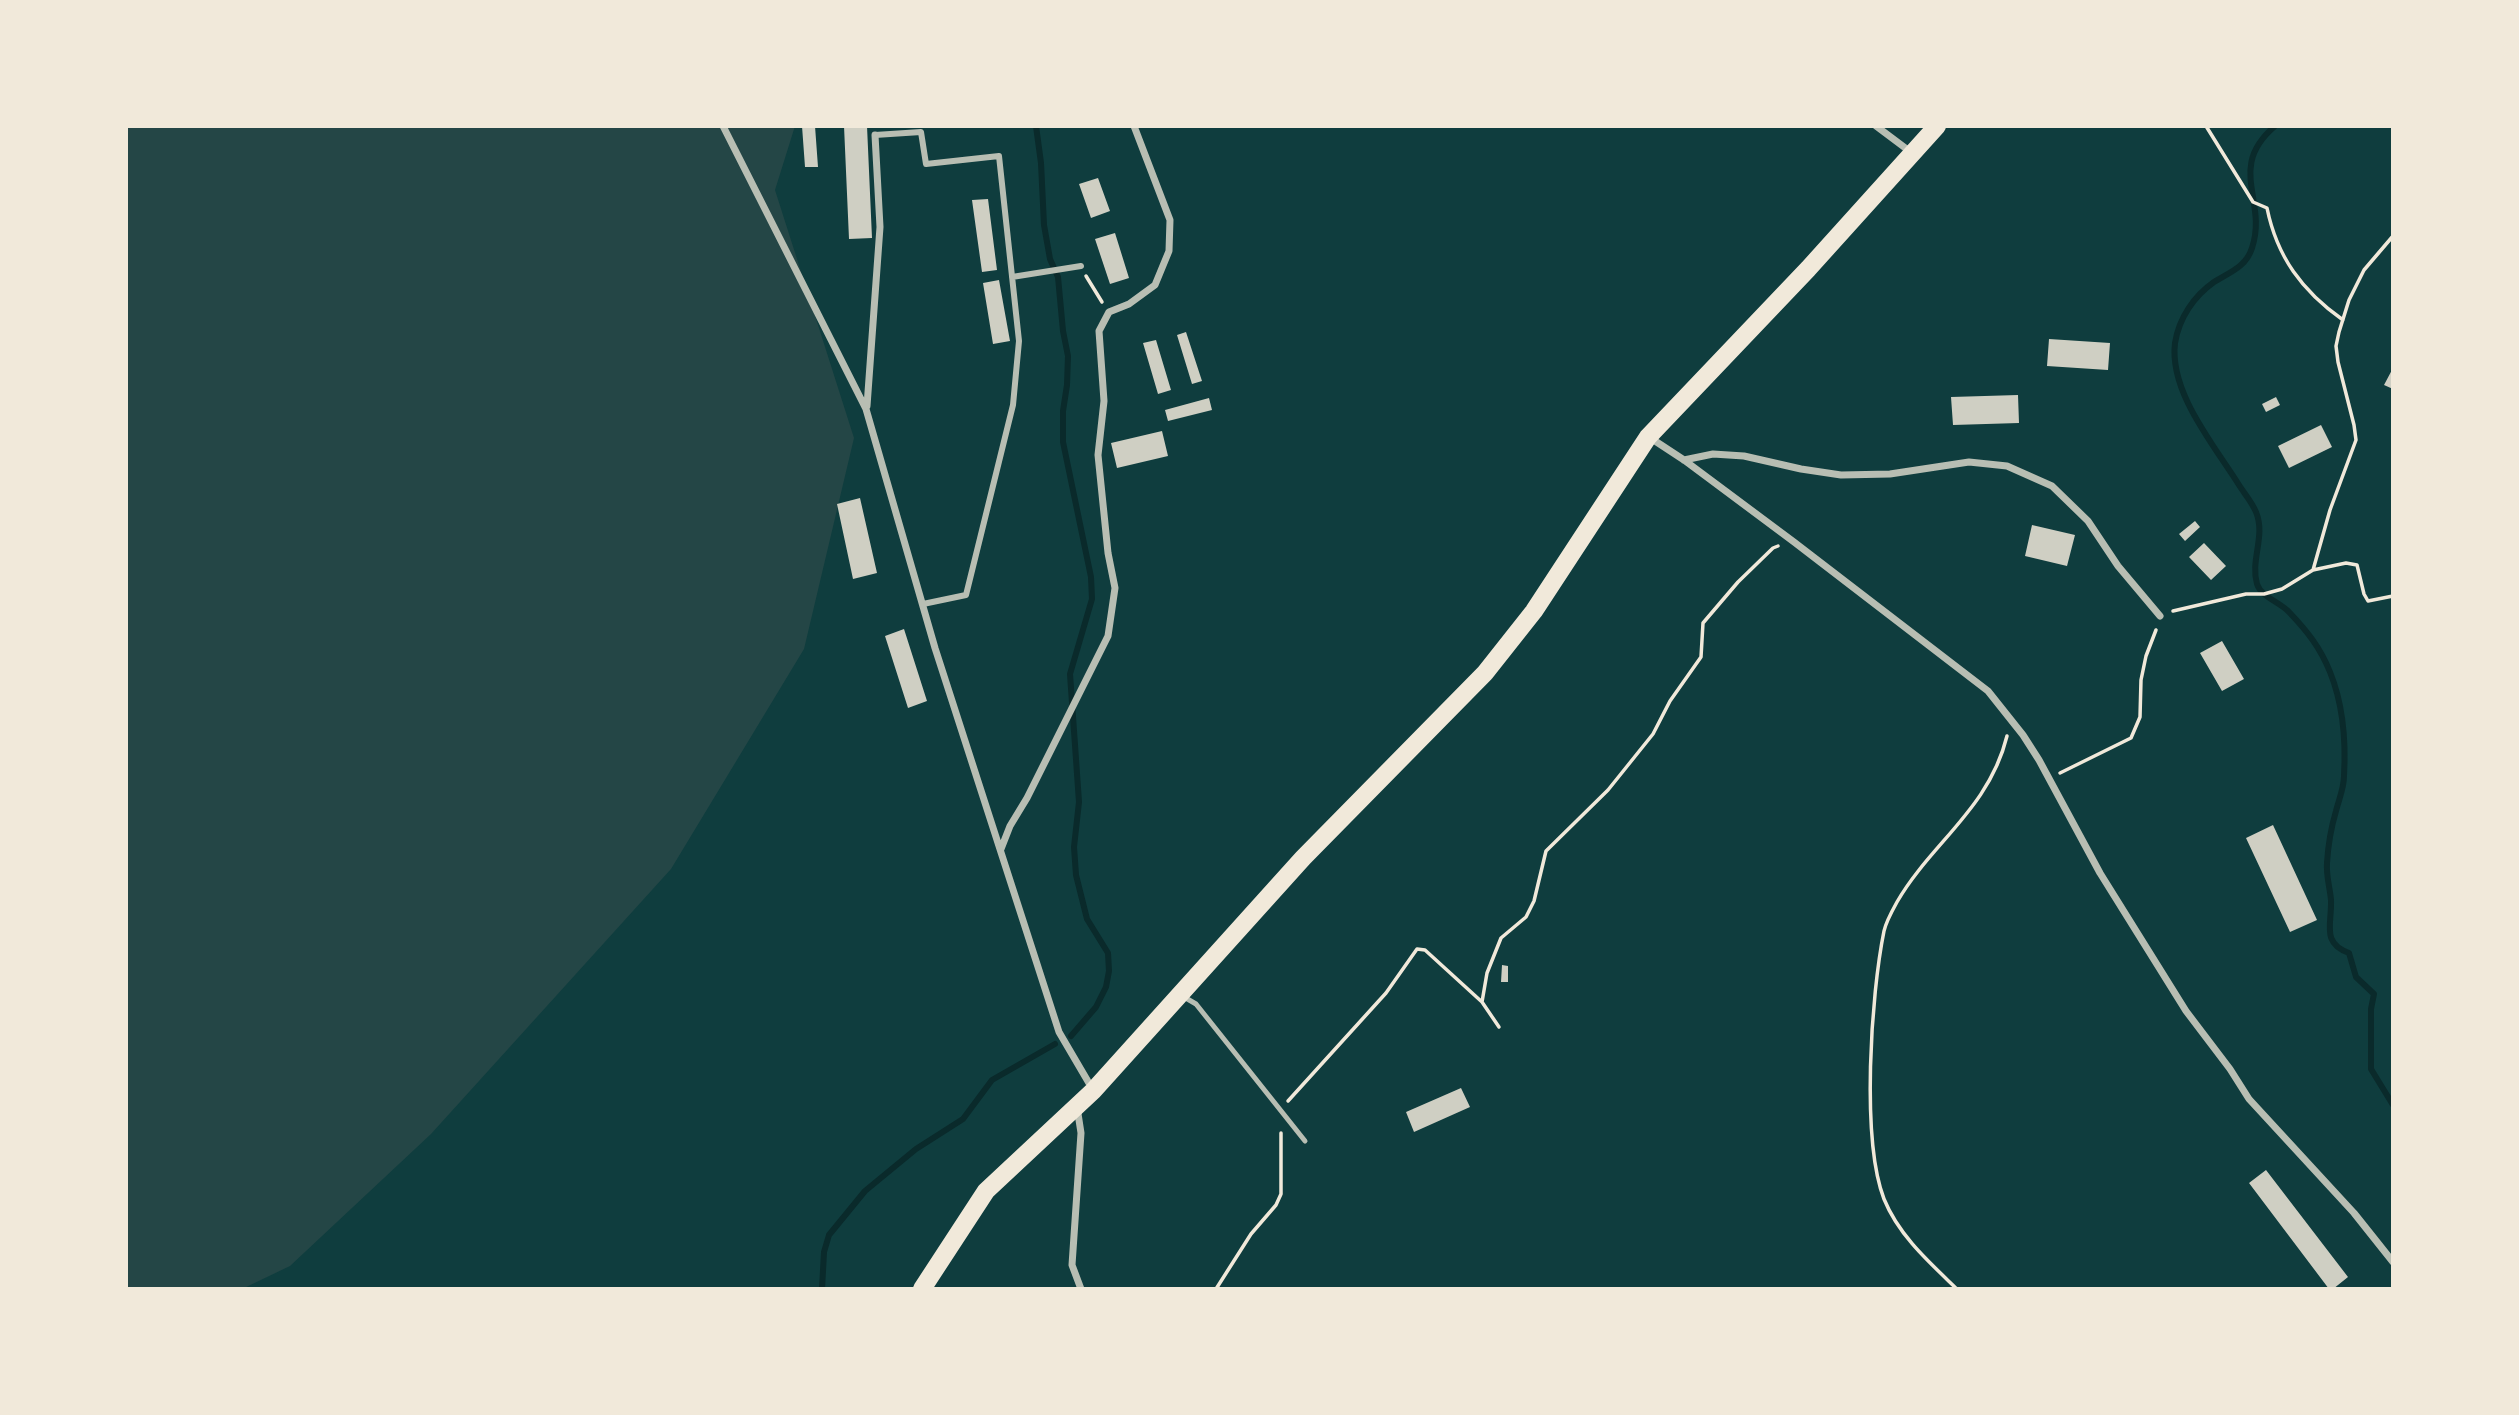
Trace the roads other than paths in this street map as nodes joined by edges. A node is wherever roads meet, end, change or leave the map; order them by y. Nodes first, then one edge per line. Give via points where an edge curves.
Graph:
1 (723, 126) edge
2 (1134, 126) edge
3 (1876, 126) edge
4 (1937, 126) edge
5 (875, 135) joint
6 (1913, 154) junction
7 (1081, 267) road end
8 (1012, 277) junction
9 (866, 409) junction
10 (1648, 437) junction
11 (1684, 460) junction
12 (922, 604) junction
13 (2160, 616) road end
14 (1000, 849) junction
15 (1181, 995) junction
16 (1093, 1091) junction
17 (1077, 1107) junction
18 (1305, 1141) dead end
19 (2393, 1262) edge
20 (922, 1289) edge
21 (1081, 1289) edge

1 - 9 street
2 - 14 street via 1170,220 1171,244 1155,285 1109,312 1099,331 1104,410 1098,455 1114,611 1108,636
3 - 6 street
4 - 6 main road
5 - 8 street via 921,132 926,164 999,156
5 - 9 street via 880,227
6 - 10 main road
7 - 8 street
8 - 12 street via 1019,341 1013,405 965,595
9 - 12 street
10 - 11 street
10 - 15 main road via 1534,611 1485,673 1303,858
11 - 13 street via 1713,454 1744,456 1841,475 1890,474 1969,462 2007,466 2052,486 2088,522
11 - 19 street via 1988,691 2023,735 2100,873 2186,1011 2249,1099
12 - 14 street
14 - 16 street via 1059,1032
15 - 16 main road
15 - 18 lane via 1196,1004
16 - 17 main road
17 - 20 main road via 986,1191
17 - 21 street via 1082,1133 1072,1265

